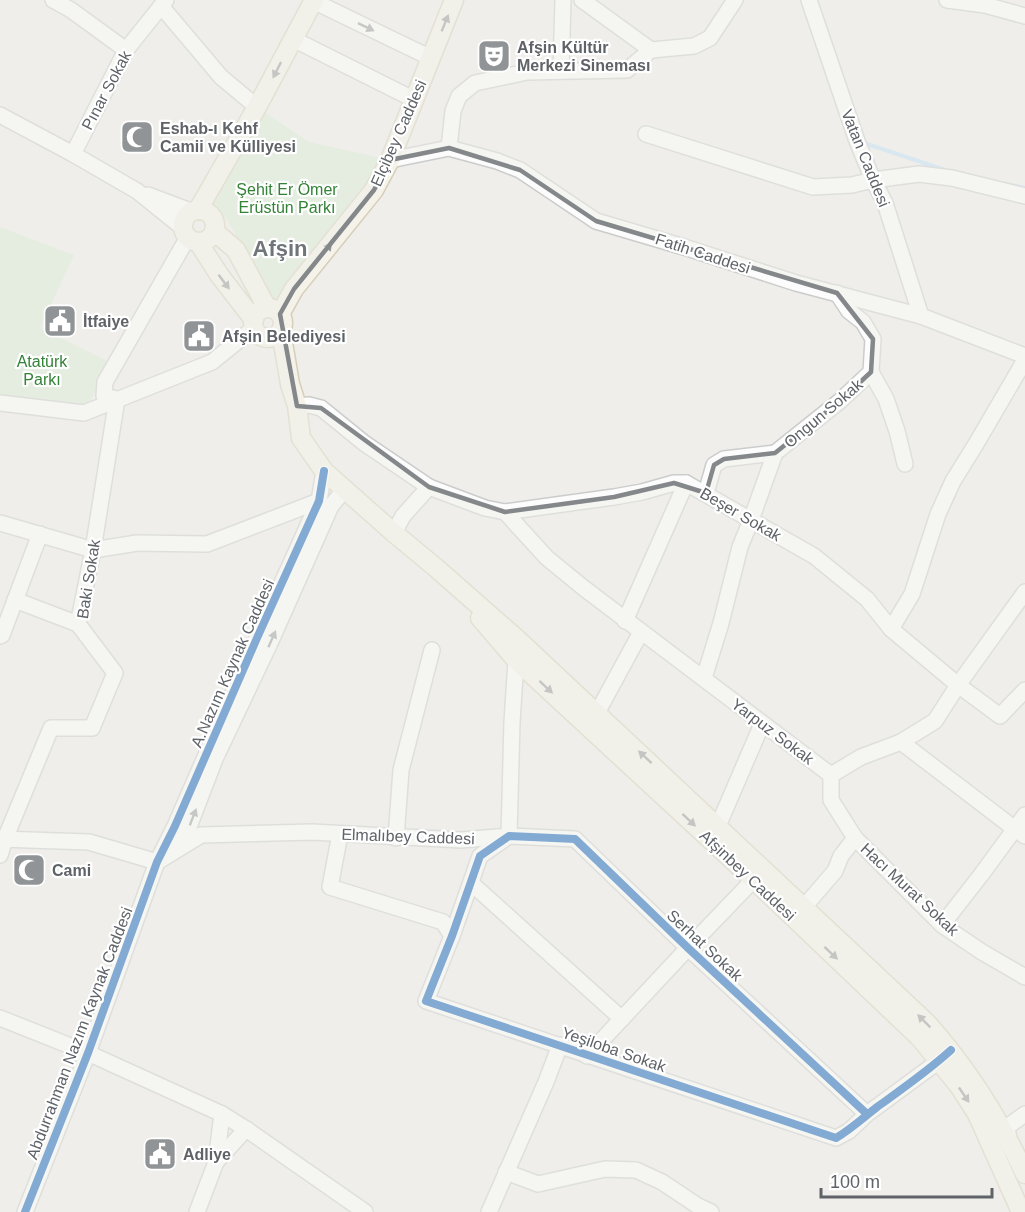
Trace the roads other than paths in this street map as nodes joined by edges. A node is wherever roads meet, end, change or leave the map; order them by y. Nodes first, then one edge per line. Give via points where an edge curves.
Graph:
1 (53, 0) edge
2 (313, 0) edge
3 (454, 0) edge
4 (562, 0) edge
5 (582, 0) edge
6 (735, 0) edge
7 (809, 0) edge
8 (946, 0) edge
9 (163, 3) edge
10 (1025, 16) edge
11 (293, 39) junction
12 (126, 50) junction
13 (651, 50) junction
14 (431, 58) junction
15 (561, 71) junction
16 (413, 99) junction
17 (257, 107) junction
18 (0, 115) edge
19 (646, 134) dead end
20 (449, 148) junction
21 (73, 154) junction
22 (390, 160) junction
23 (873, 180) junction
24 (136, 191) junction
25 (1025, 196) edge
26 (196, 211) junction
27 (214, 231) junction
28 (190, 236) junction
29 (837, 294) junction
30 (921, 316) junction
31 (267, 323) junction
32 (1025, 358) edge
33 (871, 372) junction
34 (117, 399) junction
35 (0, 403) edge
36 (297, 406) junction
37 (775, 453) junction
38 (905, 464) dead end
39 (324, 471) junction
40 (686, 483) junction
41 (429, 487) junction
42 (345, 489) junction
43 (706, 492) junction
44 (319, 501) junction
45 (505, 512) junction
46 (752, 520) junction
47 (0, 523) edge
48 (40, 534) junction
49 (393, 534) junction
50 (93, 550) junction
51 (1025, 592) edge
52 (15, 600) junction
53 (625, 621) junction
54 (78, 624) junction
55 (891, 629) junction
56 (641, 632) junction
57 (0, 636) edge
58 (432, 650) dead end
59 (521, 653) junction
60 (704, 678) junction
61 (958, 685) junction
62 (1025, 690) edge
63 (597, 713) junction
64 (762, 724) junction
65 (901, 742) junction
66 (831, 775) junction
67 (1025, 815) edge
68 (718, 826) junction
69 (1020, 833) edge
70 (339, 834) junction
71 (509, 836) junction
72 (396, 838) junction
73 (855, 838) junction
74 (2, 839) edge
75 (461, 840) junction
76 (0, 855) edge
77 (480, 856) junction
78 (157, 862) junction
79 (759, 874) junction
80 (471, 883) junction
81 (804, 907) junction
82 (942, 925) junction
83 (452, 936) junction
84 (688, 948) junction
85 (1025, 977) edge
86 (0, 1018) edge
87 (622, 1019) junction
88 (560, 1045) junction
89 (88, 1053) junction
90 (945, 1055) junction
91 (587, 1056) junction
92 (222, 1114) junction
93 (867, 1114) junction
94 (1025, 1114) edge
95 (246, 1129) junction
96 (1009, 1140) junction
97 (216, 1162) junction
98 (506, 1172) junction
99 (1025, 1174) edge
100 (25, 1212) edge
101 (197, 1212) edge
102 (365, 1212) edge
103 (489, 1212) edge
104 (711, 1212) edge
105 (1021, 1212) edge

1 - 12 street
2 - 11 main road
2 -> 14 street
14 -> 3 main road, Elçibey Caddesi
4 - 15 street
5 - 13 street
6 - 13 street via 710,38 694,46
7 - 23 street, Vatan Caddesi
8 - 10 street
9 - 12 street, Pınar Sokak
9 - 17 street via 221,76
11 - 16 street
11 -> 17 main road
12 - 21 street, Pınar Sokak
13 - 15 street via 627,70
14 - 16 main road, Elçibey Caddesi
15 - 20 street via 527,72 475,83 459,96 453,111
16 - 22 main road, Elçibey Caddesi
17 - 26 main road
18 - 21 street
19 - 23 street via 813,187
20 - 22 street, Fatih Caddesi
20 - 29 street, Fatih Caddesi via 520,170 596,221
21 - 24 street
31 -> 22 main road, Elçibey Caddesi via 374,190
23 - 25 street via 919,174
23 - 30 street, Vatan Caddesi via 885,203
24 - 26 street
24 - 28 street
26 - 27 main road via 212,217
26 - 28 main road via 186,218
27 - 28 main road via 208,240
27 - 31 main road via 236,250
28 -> 31 main road via 220,276
28 - 34 street via 105,382 104,396
29 - 30 street, Fatih Caddesi
29 - 33 street, Ongun Sokak via 873,339
30 - 32 street, Fatih Caddesi
31 - 34 street via 212,362
31 - 36 main road, Afşinbey Caddesi
32 - 55 street via 952,481 912,594
33 - 37 street, Ongun Sokak
33 - 38 street via 886,399
34 - 35 street via 84,413
34 - 50 street, Baki Sokak
36 - 39 main road, Afşinbey Caddesi via 302,438
36 - 41 street, Beşer Sokak via 321,408
37 - 43 street via 724,459 714,465
37 - 46 street, Ongun Sokak
39 - 42 main road, Afşinbey Caddesi
39 - 44 street, A.Nazım Kaynak Caddesi
40 - 43 street, Beşer Sokak
40 - 45 street, Beşer Sokak
40 - 53 street
41 - 45 street, Beşer Sokak
41 - 49 street via 403,516
42 - 49 main road, Afşinbey Caddesi
78 -> 42 street, A.Nazım Kaynak Caddesi via 187,832 215,759 331,506
43 - 46 street, Beşer Sokak
44 - 50 street via 207,544 137,543
44 - 78 street, A.Nazım Kaynak Caddesi
45 - 53 street, Yarpuz Sokak via 547,558
46 - 55 street, Beşer Sokak via 814,556 867,599
46 - 60 street, Ongun Sokak via 740,547
47 - 48 street
48 - 50 street
48 - 52 street
49 - 59 main road, Afşinbey Caddesi via 435,567
50 - 54 street, Baki Sokak
51 - 61 street, Yarpuz Sokak
52 - 54 street
52 - 57 street
53 - 56 street, Yarpuz Sokak
54 - 74 street, Baki Sokak via 115,673 92,728 51,728
55 - 61 street, Beşer Sokak
56 - 60 street, Yarpuz Sokak
56 - 63 street
58 - 72 street via 401,770
59 - 63 main road, Afşinbey Caddesi
59 - 71 street via 512,722
59 -> 79 main road, Afşinbey Caddesi
60 - 64 street, Yarpuz Sokak
61 - 62 street, Beşer Sokak via 1000,716
61 - 65 street, Yarpuz Sokak via 935,721
68 -> 63 main road, Afşinbey Caddesi
64 - 66 street, Yarpuz Sokak
64 - 68 street
65 - 66 street, Yarpuz Sokak via 861,757
65 - 69 street
66 - 73 street, Hacı Murat Sokak via 831,800
67 - 69 street
68 - 79 main road, Afşinbey Caddesi
69 - 82 street
70 - 72 street, Elmalıbey Caddesi
70 - 78 street, Elmalıbey Caddesi via 201,835
70 - 83 street via 330,887 442,922
71 - 75 street, Elmalıbey Caddesi
71 - 77 street
71 - 84 street, Serhat Sokak via 575,839
72 - 75 street, Elmalıbey Caddesi
73 - 81 street via 835,871
73 - 82 street, Hacı Murat Sokak
74 - 76 street
74 - 78 street via 89,842
75 - 77 street
77 - 80 street, Yeşiloba Sokak
78 - 89 street, Abdurrahman Nazım Kaynak Caddesi
79 - 81 main road, Afşinbey Caddesi
79 - 84 street
79 -> 90 main road, Afşinbey Caddesi via 920,1038
80 - 83 street, Yeşiloba Sokak
80 - 87 street
90 -> 81 main road, Afşinbey Caddesi via 927,1023
82 - 85 street, Hacı Murat Sokak
83 - 88 street, Yeşiloba Sokak via 426,1002
84 - 87 street
84 - 93 street, Serhat Sokak
86 - 89 street
87 - 91 street
88 - 91 street, Yeşiloba Sokak
88 - 98 street
89 - 92 street
89 - 100 street, Abdurrahman Nazım Kaynak Caddesi
90 - 93 street, Yeşiloba Sokak
90 - 96 main road, Afşinbey Caddesi via 979,1090
90 -> 105 main road, Afşinbey Caddesi via 958,1086 977,1114
91 - 93 street, Yeşiloba Sokak via 836,1138
92 - 95 street
92 - 97 street
94 - 96 street via 1007,1128
95 - 97 street
95 - 102 street
96 - 99 main road, Afşinbey Caddesi
97 - 101 street
98 - 103 street
98 - 104 street via 538,1184 605,1170 636,1170

